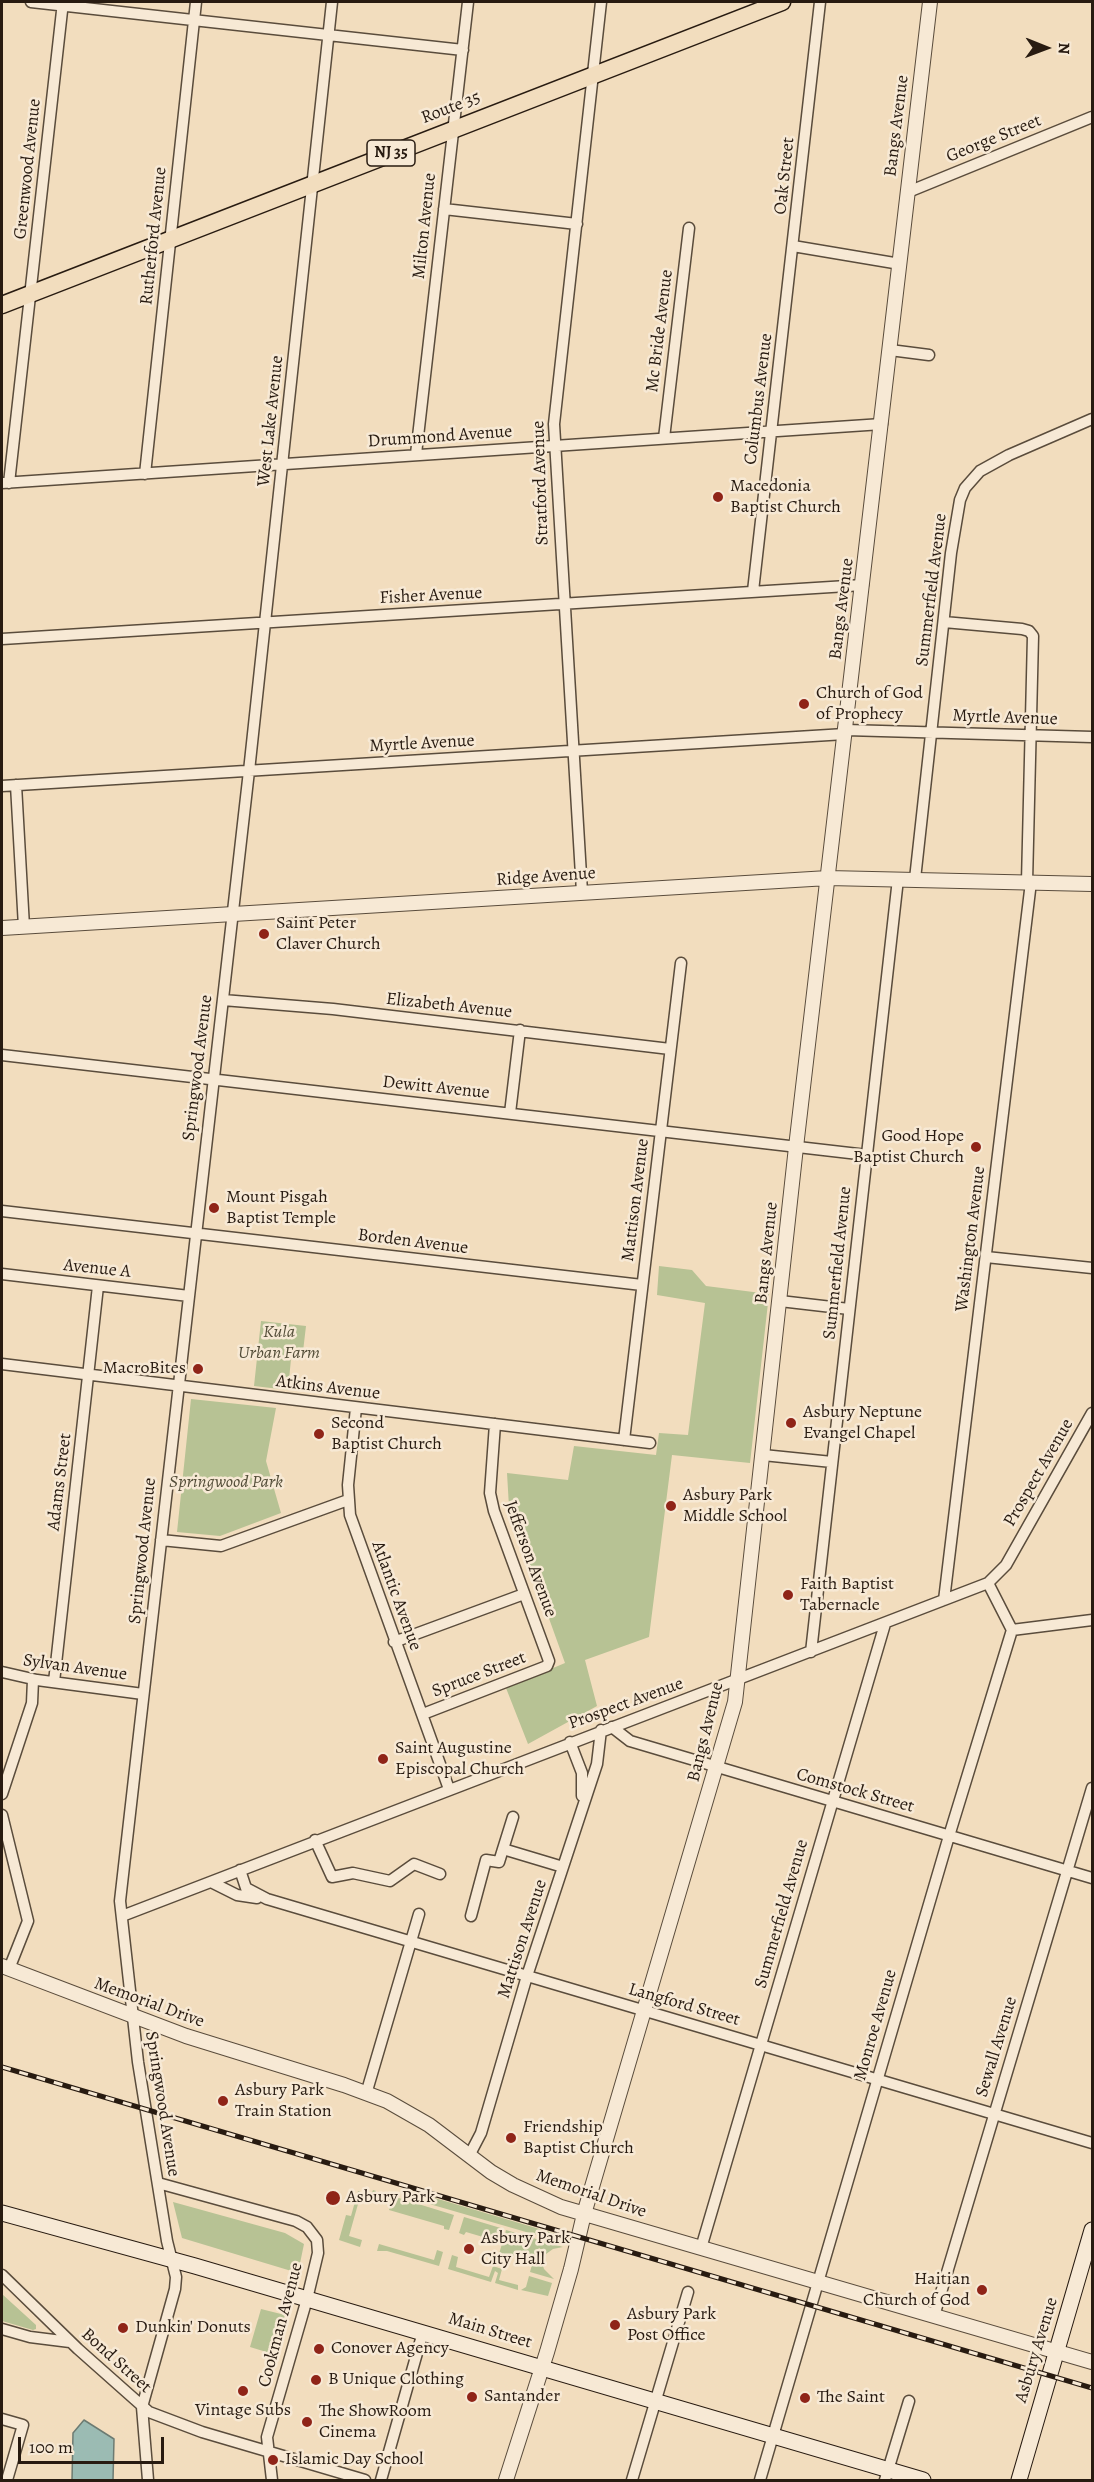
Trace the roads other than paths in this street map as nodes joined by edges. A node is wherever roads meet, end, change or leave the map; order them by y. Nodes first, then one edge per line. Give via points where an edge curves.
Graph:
1 (31, 2) edge
2 (196, 2) edge
3 (332, 2) edge
4 (468, 2) edge
5 (601, 2) edge
6 (782, 2) edge
7 (820, 2) edge
8 (930, 2) edge
9 (63, 3) edge
10 (194, 20) junction
11 (329, 36) junction
12 (463, 50) junction
13 (593, 74) junction
14 (1092, 117) edge
15 (453, 130) junction
16 (312, 184) junction
17 (908, 192) junction
18 (444, 209) junction
19 (578, 224) junction
20 (689, 228) dead end
21 (170, 239) junction
22 (793, 246) junction
23 (900, 264) junction
24 (30, 294) junction
25 (2, 305) edge
26 (890, 350) junction
27 (929, 355) dead end
28 (1092, 419) edge
29 (882, 424) junction
30 (771, 431) junction
31 (664, 438) junction
32 (554, 446) junction
33 (416, 454) junction
34 (283, 464) junction
35 (145, 474) junction
36 (5, 483) edge
37 (862, 585) junction
38 (753, 591) junction
39 (564, 604) junction
40 (944, 622) junction
41 (265, 623) junction
42 (2, 639) edge
43 (845, 732) junction
44 (932, 732) junction
45 (1031, 735) junction
46 (1092, 737) edge
47 (573, 751) junction
48 (249, 771) junction
49 (16, 785) junction
50 (2, 786) edge
51 (240, 844) joint
52 (828, 878) junction
53 (898, 879) junction
54 (915, 879) junction
55 (1029, 882) junction
56 (1092, 884) edge
57 (582, 892) junction
58 (233, 914) junction
59 (24, 927) junction
60 (2, 928) edge
61 (681, 963) dead end
62 (223, 1000) junction
63 (520, 1030) junction
64 (670, 1049) junction
65 (2, 1055) edge
66 (214, 1080) junction
67 (510, 1113) junction
68 (661, 1132) junction
69 (796, 1147) junction
70 (867, 1155) junction
71 (2, 1211) edge
72 (196, 1233) junction
73 (986, 1257) junction
74 (1092, 1268) edge
75 (2, 1274) edge
76 (642, 1285) junction
77 (98, 1286) junction
78 (189, 1296) junction
79 (780, 1301) junction
80 (849, 1309) junction
81 (2, 1364) edge
82 (90, 1374) junction
83 (178, 1386) junction
84 (356, 1408) junction
85 (1092, 1413) edge
86 (495, 1424) junction
87 (624, 1440) junction
88 (650, 1443) dead end
89 (763, 1455) junction
90 (832, 1462) junction
91 (348, 1500) junction
92 (161, 1540) junction
93 (988, 1583) junction
94 (524, 1594) junction
95 (944, 1600) junction
96 (1092, 1620) edge
97 (885, 1624) junction
98 (1012, 1630) junction
99 (394, 1642) junction
100 (811, 1652) junction
101 (547, 1666) joint
102 (2, 1672) edge
103 (33, 1680) junction
104 (738, 1680) junction
105 (54, 1682) junction
106 (143, 1694) junction
107 (423, 1714) junction
108 (606, 1729) junction
109 (570, 1742) junction
110 (717, 1767) junction
111 (1092, 1788) edge
112 (449, 1789) junction
113 (2, 1794) edge
114 (833, 1801) junction
115 (582, 1811) junction
116 (2, 1815) edge
117 (513, 1817) dead end
118 (949, 1836) junction
119 (315, 1840) junction
120 (503, 1849) junction
121 (563, 1867) junction
122 (240, 1870) junction
123 (1068, 1871) junction
124 (440, 1874) dead end
125 (1092, 1878) edge
126 (211, 1882) junction
127 (267, 1899) junction
128 (419, 1914) dead end
129 (122, 1916) junction
130 (471, 1916) dead end
131 (411, 1942) junction
132 (5, 1968) edge
133 (527, 1976) junction
134 (644, 2010) junction
135 (132, 2016) junction
136 (761, 2045) junction
137 (877, 2079) junction
138 (366, 2094) junction
139 (994, 2114) junction
140 (1092, 2143) edge
141 (469, 2156) junction
142 (158, 2183) junction
143 (2, 2212) edge
144 (584, 2214) junction
145 (1092, 2230) edge
146 (701, 2248) junction
147 (172, 2260) junction
148 (2, 2276) edge
149 (818, 2282) junction
150 (688, 2292) dead end
151 (307, 2299) junction
152 (934, 2316) junction
153 (2, 2329) edge
154 (423, 2332) junction
155 (70, 2342) junction
156 (1056, 2351) junction
157 (1092, 2362) edge
158 (541, 2367) junction
159 (656, 2401) junction
160 (909, 2401) dead end
161 (142, 2407) junction
162 (2, 2419) edge
163 (773, 2436) junction
164 (268, 2452) junction
165 (887, 2475) edge
166 (7, 2481) edge
167 (148, 2481) edge
168 (272, 2481) edge
169 (364, 2481) edge
170 (381, 2481) edge
171 (506, 2481) edge
172 (632, 2481) edge
173 (759, 2481) edge
174 (923, 2481) edge
175 (1018, 2481) edge

1 - 9 street
2 - 10 street, Rutherford Avenue
3 - 11 street, West Lake Avenue
4 - 12 street, Milton Avenue
5 - 13 street, Stratford Avenue
6 - 13 main road, Route 35 / NJ 35
7 - 22 street, Oak Street
8 - 17 street, Bangs Avenue
9 - 10 street
9 - 24 street, Greenwood Avenue
10 - 11 street
10 - 21 street, Rutherford Avenue
11 - 12 street
11 - 16 street, West Lake Avenue
12 - 15 street, Milton Avenue
13 - 15 main road, Route 35 / NJ 35
13 - 19 street, Stratford Avenue
14 - 17 street, George Street
15 - 16 main road, Route 35 / NJ 35
15 - 18 street, Milton Avenue
16 - 21 main road, Route 35 / NJ 35
16 - 34 street, West Lake Avenue
17 - 23 street, Bangs Avenue
18 - 19 street
18 - 33 street, Milton Avenue
19 - 32 street, Stratford Avenue
20 - 31 street, Mc Bride Avenue
21 - 24 main road, Route 35 / NJ 35
21 - 35 street, Rutherford Avenue
22 - 23 street
22 - 30 street, Columbus Avenue
23 - 26 street, Bangs Avenue
24 - 25 main road, Route 35 / NJ 35
24 - 36 street, Greenwood Avenue
26 - 27 street
26 - 29 street, Bangs Avenue
28 - 40 street, Summerfield Avenue via 1009,455 980,471 965,488 951,553
29 - 30 street, Drummond Avenue
29 - 37 street, Bangs Avenue
30 - 31 street, Drummond Avenue
30 - 38 street, Columbus Avenue
31 - 32 street, Drummond Avenue
32 - 33 street, Drummond Avenue
32 - 39 street, Stratford Avenue
33 - 34 street, Drummond Avenue
34 - 35 street, Drummond Avenue
34 - 41 street, West Lake Avenue
35 - 36 street, Drummond Avenue
37 - 38 street, Fisher Avenue
37 - 43 street, Bangs Avenue
38 - 39 street, Fisher Avenue
39 - 41 street, Fisher Avenue
39 - 47 street, Stratford Avenue
40 - 44 street, Summerfield Avenue
40 - 45 street, Washington Avenue via 1022,629 1033,636
41 - 42 street, Fisher Avenue
41 - 48 street, West Lake Avenue
43 - 44 street, Myrtle Avenue
43 - 47 street, Myrtle Avenue
43 - 52 street, Bangs Avenue
44 - 45 street, Myrtle Avenue
44 - 54 street, Summerfield Avenue
45 - 46 street, Myrtle Avenue
45 - 55 street, Washington Avenue
47 - 48 street, Myrtle Avenue
47 - 57 street, Stratford Avenue
48 - 49 street, Myrtle Avenue
48 - 51 street, West Lake Avenue
49 - 50 street, Myrtle Avenue
49 - 59 street
51 - 58 street, Springwood Avenue
52 - 53 street, Ridge Avenue
52 - 57 street, Ridge Avenue
52 - 69 street, Bangs Avenue
53 - 54 street, Ridge Avenue
53 - 70 street, Summerfield Avenue
54 - 55 street, Ridge Avenue
55 - 56 street, Ridge Avenue
55 - 73 street, Washington Avenue
57 - 58 street, Ridge Avenue
58 - 59 street, Ridge Avenue
58 - 62 street, Springwood Avenue
59 - 60 street, Ridge Avenue
61 - 64 street, Mattison Avenue
62 - 63 street, Elizabeth Avenue
62 - 66 street, Springwood Avenue
63 - 64 street, Elizabeth Avenue
63 - 67 street
64 - 68 street, Mattison Avenue
65 - 66 street, Dewitt Avenue
66 - 67 street, Dewitt Avenue
66 - 72 street, Springwood Avenue
67 - 68 street, Dewitt Avenue
68 - 69 street, Dewitt Avenue
68 - 76 street, Mattison Avenue
69 - 70 street, Dewitt Avenue
69 - 79 street, Bangs Avenue
70 - 80 street, Summerfield Avenue
71 - 72 street, Borden Avenue
72 - 76 street, Borden Avenue
72 - 78 street, Springwood Avenue
73 - 74 street
73 - 95 street, Washington Avenue
75 - 77 street, Avenue A
76 - 87 street, Mattison Avenue
77 - 78 street, Avenue A
77 - 82 street, Adams Street
78 - 83 street, Springwood Avenue
79 - 80 street
79 - 89 street, Bangs Avenue
80 - 90 street, Summerfield Avenue
81 - 82 street, Atkins Avenue
82 - 83 street, Atkins Avenue
82 - 105 street, Adams Street
83 - 84 street, Atkins Avenue
83 - 92 street, Springwood Avenue
84 - 86 street, Atkins Avenue
84 - 91 street, Atlantic Avenue
85 - 93 street, Prospect Avenue via 1006,1565
86 - 87 street, Atkins Avenue
86 - 94 street, Jefferson Avenue via 490,1493
87 - 88 street, Atkins Avenue
89 - 90 street
89 - 104 street, Bangs Avenue
90 - 100 street, Summerfield Avenue
91 - 92 street via 221,1546
91 - 99 street, Atlantic Avenue
92 - 106 street, Springwood Avenue
93 - 95 street, Prospect Avenue
93 - 98 street
94 - 99 street
94 - 101 street, Jefferson Avenue via 549,1661
95 - 97 street, Prospect Avenue
96 - 98 street
97 - 100 street, Prospect Avenue
97 - 114 street, Summerfield Avenue
98 - 118 street, Monroe Avenue
99 - 107 street, Atlantic Avenue
100 - 104 street, Prospect Avenue
101 - 107 street, Spruce Street
102 - 103 street, Sylvan Avenue
103 - 105 street, Sylvan Avenue
103 - 113 street via 32,1702
104 - 108 street, Prospect Avenue
104 - 110 street, Bangs Avenue
105 - 106 street, Sylvan Avenue
106 - 129 street, Springwood Avenue via 120,1901
107 - 112 street, Atlantic Avenue
108 - 109 street, Prospect Avenue
108 - 110 street, Comstock Street
108 - 115 street, Mattison Avenue
109 - 112 street, Prospect Avenue
109 - 115 street via 582,1773
110 - 114 street, Comstock Street
110 - 134 street, Bangs Avenue
111 - 123 street, Sewall Avenue
112 - 119 street, Prospect Avenue
114 - 118 street, Comstock Street
114 - 136 street, Summerfield Avenue
115 - 121 street, Mattison Avenue
116 - 132 street via 28,1921
117 - 120 street
118 - 123 street, Comstock Street
118 - 137 street, Monroe Avenue
119 - 122 street, Prospect Avenue
119 - 124 street via 332,1876 353,1873 390,1881 414,1864
120 - 121 street
120 - 130 street via 500,1862 486,1860
121 - 133 street, Mattison Avenue
122 - 126 street, Prospect Avenue
122 - 127 street, Langford Street via 246,1888
123 - 125 street, Comstock Street
123 - 139 street, Sewall Avenue
126 - 127 street, Langford Street via 237,1895
126 - 129 street, Prospect Avenue
127 - 131 street, Langford Street
128 - 131 street
129 - 135 street, Springwood Avenue
131 - 133 street, Langford Street
131 - 138 street
132 - 135 street, Memorial Drive
133 - 134 street, Langford Street
133 - 141 street, Mattison Avenue via 481,2133
134 - 136 street, Langford Street
134 - 144 street, Bangs Avenue
135 - 138 street, Memorial Drive
135 - 142 street, Springwood Avenue
136 - 137 street, Langford Street
136 - 146 street, Summerfield Avenue
137 - 139 street, Langford Street
137 - 149 street, Monroe Avenue
138 - 141 street, Memorial Drive via 407,2111
139 - 140 street, Langford Street
139 - 152 street, Sewall Avenue
141 - 144 street, Memorial Drive via 513,2185
142 - 147 street, Springwood Avenue
142 - 151 street, Cookman Avenue via 307,2227 318,2248
143 - 147 main road, Main Street
144 - 146 street, Memorial Drive
144 - 158 street, Bangs Avenue
145 - 156 main road, Asbury Avenue
146 - 149 street, Memorial Drive
147 - 151 main road, Main Street
147 - 161 street, Springwood Avenue via 175,2289
148 - 155 street, Bond Street
149 - 152 street, Memorial Drive
149 - 163 street, Monroe Avenue
150 - 159 street
151 - 154 main road, Main Street
151 - 164 street, Cookman Avenue via 268,2434
152 - 156 street, Memorial Drive
153 - 155 street
154 - 158 main road, Main Street
154 - 170 street
155 - 161 street, Bond Street
156 - 157 street, Memorial Drive
156 - 175 main road, Asbury Avenue
158 - 159 main road, Main Street
158 - 171 street, Bangs Avenue
159 - 163 main road, Main Street
159 - 172 street
160 - 165 street
161 - 164 street, Bond Street via 175,2423
161 - 167 street
162 - 166 street via 23,2426
163 - 165 main road, Main Street
163 - 173 street, Monroe Avenue
164 - 168 street, Cookman Avenue
164 - 169 street, Bond Street
165 - 174 main road, Main Street

